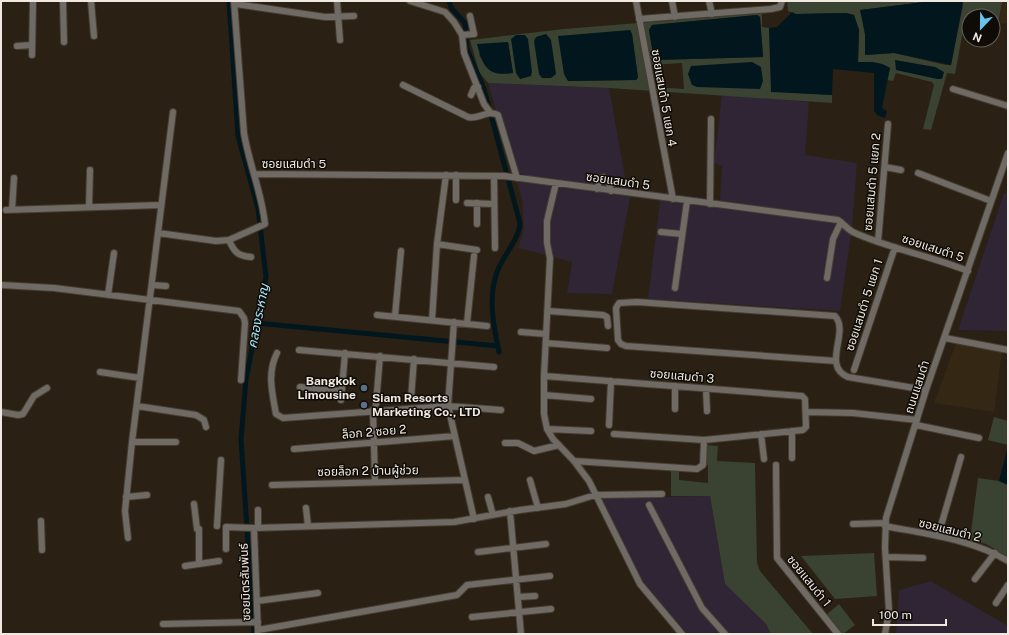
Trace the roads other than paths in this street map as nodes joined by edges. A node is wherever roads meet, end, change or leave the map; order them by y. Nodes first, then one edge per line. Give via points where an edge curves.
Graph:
1 (33, 1) edge
2 (63, 1) edge
3 (91, 1) edge
4 (337, 1) edge
5 (410, 1) edge
6 (636, 1) edge
7 (672, 1) edge
8 (709, 1) edge
9 (782, 1) edge
10 (235, 3) edge
11 (712, 14) junction
12 (354, 16) dead end
13 (470, 16) dead end
14 (338, 17) junction
15 (675, 17) junction
16 (639, 19) junction
17 (462, 35) junction
18 (94, 36) dead end
19 (340, 40) dead end
20 (64, 42) dead end
21 (32, 45) junction
22 (17, 46) dead end
23 (32, 55) dead end
24 (403, 85) dead end
25 (478, 87) junction
26 (953, 89) dead end
27 (471, 95) dead end
28 (1008, 106) edge
29 (173, 112) dead end
30 (490, 112) junction
31 (711, 119) dead end
32 (888, 124) dead end
33 (1008, 153) edge
34 (885, 167) junction
35 (90, 170) dead end
36 (901, 170) dead end
37 (918, 173) dead end
38 (254, 174) junction
39 (446, 175) junction
40 (456, 175) junction
41 (494, 176) junction
42 (14, 178) dead end
43 (516, 178) junction
44 (556, 183) junction
45 (597, 189) junction
46 (610, 191) junction
47 (673, 199) junction
48 (456, 200) dead end
49 (687, 201) junction
50 (991, 201) junction
51 (467, 203) dead end
52 (477, 203) junction
53 (494, 204) junction
54 (710, 204) junction
55 (161, 205) junction
56 (89, 207) junction
57 (841, 222) junction
58 (477, 224) dead end
59 (661, 232) dead end
60 (158, 234) junction
61 (682, 234) junction
62 (229, 240) junction
63 (878, 242) junction
64 (437, 244) junction
65 (895, 247) junction
66 (495, 248) dead end
67 (401, 252) dead end
68 (114, 253) dead end
69 (251, 257) dead end
70 (968, 271) junction
71 (827, 278) dead end
72 (1, 284) edge
73 (152, 285) junction
74 (166, 286) dead end
75 (675, 288) dead end
76 (108, 295) junction
77 (150, 299) junction
78 (548, 311) junction
79 (377, 315) dead end
80 (395, 316) junction
81 (432, 320) junction
82 (454, 322) junction
83 (467, 323) junction
84 (487, 326) dead end
85 (608, 326) dead end
86 (521, 332) dead end
87 (546, 334) junction
88 (944, 338) junction
89 (546, 344) junction
90 (607, 348) dead end
91 (299, 350) dead end
92 (1008, 350) edge
93 (277, 352) dead end
94 (345, 353) junction
95 (380, 356) junction
96 (414, 359) junction
97 (836, 361) junction
98 (450, 363) junction
99 (494, 367) dead end
100 (854, 370) dead end
101 (100, 372) dead end
102 (544, 376) junction
103 (140, 378) junction
104 (241, 380) dead end
105 (611, 381) junction
106 (675, 386) junction
107 (300, 387) dead end
108 (47, 388) dead end
109 (706, 389) junction
110 (926, 390) junction
111 (342, 391) junction
112 (544, 395) junction
113 (411, 399) dead end
114 (591, 399) dead end
115 (341, 400) dead end
116 (376, 404) dead end
117 (137, 406) junction
118 (448, 406) junction
119 (675, 409) dead end
120 (373, 410) junction
121 (501, 410) dead end
122 (707, 411) dead end
123 (1, 412) edge
124 (806, 412) junction
125 (917, 422) junction
126 (609, 426) dead end
127 (206, 427) dead end
128 (547, 429) junction
129 (591, 431) dead end
130 (792, 431) junction
131 (614, 434) dead end
132 (761, 434) junction
133 (455, 436) junction
134 (979, 438) dead end
135 (704, 440) junction
136 (132, 442) junction
137 (176, 442) dead end
138 (374, 443) junction
139 (505, 443) dead end
140 (559, 445) junction
141 (294, 449) dead end
142 (961, 457) dead end
143 (792, 458) dead end
144 (764, 459) dead end
145 (221, 460) dead end
146 (574, 461) junction
147 (776, 465) dead end
148 (464, 480) junction
149 (530, 480) dead end
150 (375, 482) junction
151 (272, 485) dead end
152 (662, 494) dead end
153 (147, 495) dead end
154 (595, 495) junction
155 (126, 497) junction
156 (488, 497) dead end
157 (194, 504) dead end
158 (649, 505) dead end
159 (306, 508) dead end
160 (538, 508) junction
161 (258, 510) dead end
162 (510, 511) junction
163 (492, 515) junction
164 (474, 518) junction
165 (41, 520) dead end
166 (853, 524) dead end
167 (885, 525) junction
168 (217, 526) dead end
169 (308, 526) junction
170 (252, 528) junction
171 (938, 536) junction
172 (128, 538) dead end
173 (546, 544) dead end
174 (513, 548) junction
175 (226, 549) dead end
176 (42, 550) dead end
177 (478, 552) dead end
178 (995, 553) junction
179 (886, 557) junction
180 (923, 558) dead end
181 (219, 561) dead end
182 (1008, 561) edge
183 (199, 564) junction
184 (185, 566) dead end
185 (550, 576) dead end
186 (975, 579) dead end
187 (516, 580) junction
188 (1008, 585) edge
189 (318, 593) dead end
190 (535, 596) dead end
191 (518, 597) junction
192 (257, 601) junction
193 (996, 603) dead end
194 (551, 609) dead end
195 (519, 612) junction
196 (472, 618) dead end
197 (255, 623) junction
198 (163, 624) dead end
199 (258, 632) edge
200 (521, 634) edge
201 (682, 634) edge
202 (725, 634) edge
203 (838, 634) edge
204 (885, 634) edge

1 - 21 street
2 - 20 street
3 - 18 street
4 - 14 street
5 - 17 street via 445,12
6 - 16 street, ซอยแสมดำ 5 แยก 4
7 - 15 street
8 - 11 street
9 - 11 street via 777,8
10 - 14 street
10 - 38 street via 244,133
11 - 15 street
12 - 14 street
13 - 17 street via 474,34
14 - 19 street
15 - 16 street
16 - 47 street, ซอยแสมดำ 5 แยก 4
17 - 25 street via 464,53
21 - 22 street
21 - 23 street
24 - 30 street via 468,117
25 - 27 street via 474,88
25 - 30 street via 485,107
26 - 28 street
29 - 55 street
30 - 43 street via 498,114
31 - 54 street
32 - 34 street, ซอยแสมดำ 5 แยก 2
33 - 50 street, ถนนแสมดำ
34 - 36 street
34 - 63 street, ซอยแสมดำ 5 แยก 2
35 - 56 street
37 - 50 street
38 - 39 street, ซอยแสมดำ 5
38 - 62 street via 265,224
39 - 40 street, ซอยแสมดำ 5
39 - 64 street
40 - 41 street, ซอยแสมดำ 5
40 - 48 street
41 - 43 street, ซอยแสมดำ 5
41 - 53 street
42 - 56 street via 9,210
43 - 44 street, ซอยแสมดำ 5
44 - 45 street, ซอยแสมดำ 5
44 - 78 street via 547,221 550,258
45 - 46 street, ซอยแสมดำ 5
45 - 46 street via 603,177 609,182
46 - 47 street, ซอยแสมดำ 5
47 - 49 street, ซอยแสมดำ 5
49 - 54 street, ซอยแสมดำ 5
49 - 61 street
50 - 70 street, ถนนแสมดำ
51 - 52 street
52 - 53 street
52 - 58 street
53 - 66 street
54 - 57 street, ซอยแสมดำ 5
55 - 56 street
55 - 60 street
57 - 63 street, ซอยแสมดำ 5 via 853,233
57 - 71 street via 833,239
59 - 61 street
60 - 62 street via 216,241
60 - 73 street
61 - 75 street
62 - 69 street via 237,254
63 - 65 street, ซอยแสมดำ 5
64 - 81 street
64 - 83 street via 476,253
65 - 70 street, ซอยแสมดำ 5
65 - 100 street, ซอยแสมดำ 5 แยก 1
67 - 80 street
68 - 76 street
70 - 88 street, ถนนแสมดำ
72 - 76 street
73 - 74 street
73 - 77 street
76 - 77 street
77 - 103 street
77 - 104 street via 242,313 245,323
78 - 85 street via 603,315 607,317
78 - 87 street
79 - 80 street
80 - 81 street
81 - 82 street
82 - 83 street
82 - 98 street
83 - 84 street
86 - 87 street
87 - 89 street
88 - 92 street
88 - 110 street, ถนนแสมดำ
89 - 90 street
89 - 102 street
91 - 94 street
93 - 120 street via 272,363 271,380 278,416 292,418
94 - 95 street
94 - 111 street
95 - 96 street
95 - 116 street
96 - 98 street
96 - 113 street
97 - 97 street via 838,323 835,316 637,302 619,303 616,308 618,340 626,346
97 - 110 street via 836,368 840,374 848,377
98 - 99 street
98 - 118 street
101 - 103 street
102 - 105 street, ซอยแสมดำ 3
102 - 112 street
103 - 117 street
105 - 106 street, ซอยแสมดำ 3
105 - 126 street
106 - 109 street, ซอยแสมดำ 3
106 - 119 street
107 - 111 street
108 - 123 street via 34,396 23,414
109 - 122 street
109 - 124 street, ซอยแสมดำ 3 via 802,396 805,399
110 - 125 street, ถนนแสมดำ
111 - 115 street
112 - 114 street
112 - 128 street
117 - 127 street via 196,415 204,420
117 - 136 street
118 - 120 street
118 - 121 street
118 - 133 street
120 - 138 street
124 - 125 street via 853,413
124 - 130 street via 805,429
125 - 134 street
125 - 167 street, ถนนแสมดำ
128 - 129 street
128 - 140 street
130 - 132 street
130 - 143 street
131 - 135 street
132 - 135 street
132 - 144 street
133 - 138 street, ล็อก 2 ซอย 2
133 - 148 street
135 - 146 street via 703,465 697,469
136 - 137 street
136 - 155 street
138 - 141 street, ล็อก 2 ซอย 2
138 - 150 street
139 - 140 street via 518,443 534,451
140 - 146 street
142 - 171 street
145 - 168 street
146 - 154 street via 589,481
147 - 203 street, ซอยแสมดำ 1 via 776,555
148 - 150 street, ซอยล็อก 2 บ้านผู้ช่วย
148 - 164 street
149 - 160 street
150 - 151 street, ซอยล็อก 2 บ้านผู้ช่วย
152 - 154 street
153 - 155 street
154 - 160 street via 566,504
154 - 201 street via 640,584
155 - 172 street
156 - 163 street
157 - 183 street
158 - 202 street via 702,608
159 - 169 street
160 - 162 street
161 - 170 street, ซอยมิตรสัมพันธ์
162 - 163 street
162 - 174 street
163 - 164 street
164 - 169 street via 454,522
165 - 176 street
166 - 167 street, ซอยแสมดำ 2
167 - 171 street, ซอยแสมดำ 2
167 - 179 street, ถนนแสมดำ
169 - 170 street
170 - 175 street via 226,527
170 - 192 street, ซอยมิตรสัมพันธ์
171 - 178 street, ซอยแสมดำ 2
173 - 174 street
174 - 177 street
174 - 187 street
178 - 182 street, ซอยแสมดำ 2
178 - 186 street
179 - 180 street
179 - 204 street, ถนนแสมดำ via 889,611
181 - 183 street
183 - 184 street
185 - 187 street
187 - 191 street
187 - 199 street via 468,584 457,595
188 - 193 street
189 - 192 street
190 - 191 street
191 - 195 street
192 - 197 street, ซอยมิตรสัมพันธ์
194 - 195 street
195 - 196 street
195 - 200 street
197 - 198 street
197 - 199 street, ซอยมิตรสัมพันธ์

